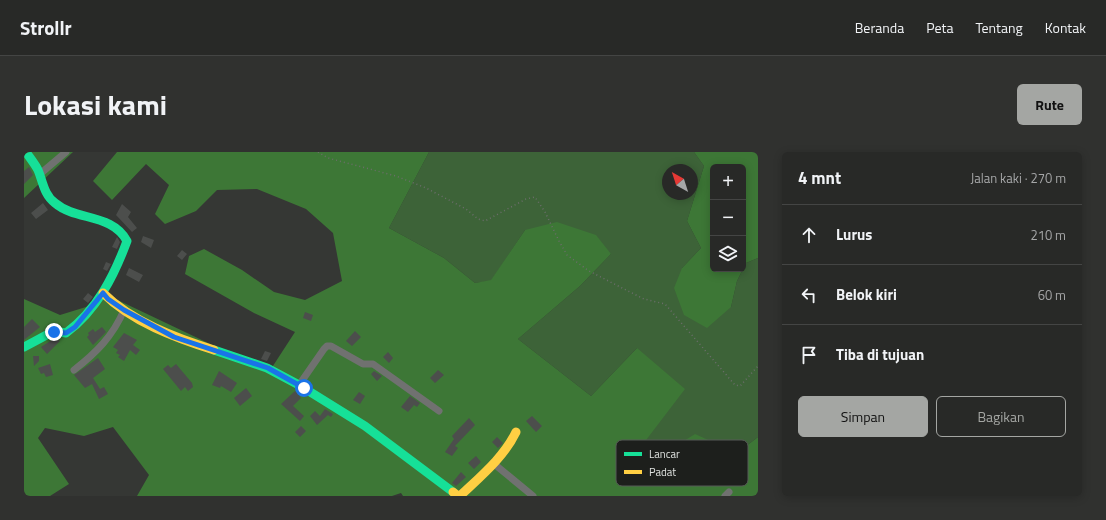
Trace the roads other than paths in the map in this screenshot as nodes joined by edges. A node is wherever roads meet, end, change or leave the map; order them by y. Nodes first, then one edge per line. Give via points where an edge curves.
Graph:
1 (26, 152) edge
2 (66, 152) edge
3 (40, 174) junction
4 (103, 293) junction
5 (124, 310) junction
6 (24, 347) edge
7 (74, 370) dead end
8 (299, 385) junction
9 (439, 411) dead end
10 (516, 432) dead end
11 (493, 463) junction
12 (458, 496) edge
13 (533, 496) edge

1 - 3 street
2 - 3 street
3 - 4 street via 44,190 56,204 113,226 125,236 124,249 110,283
4 - 5 street
4 - 6 street via 75,327 66,333 49,333
5 - 7 street via 111,336
5 - 8 street via 174,337 268,368
8 - 9 street via 324,349 331,346 363,364 373,364
8 - 12 street via 365,426
10 - 11 street via 508,447
11 - 12 street via 462,495
11 - 13 street

